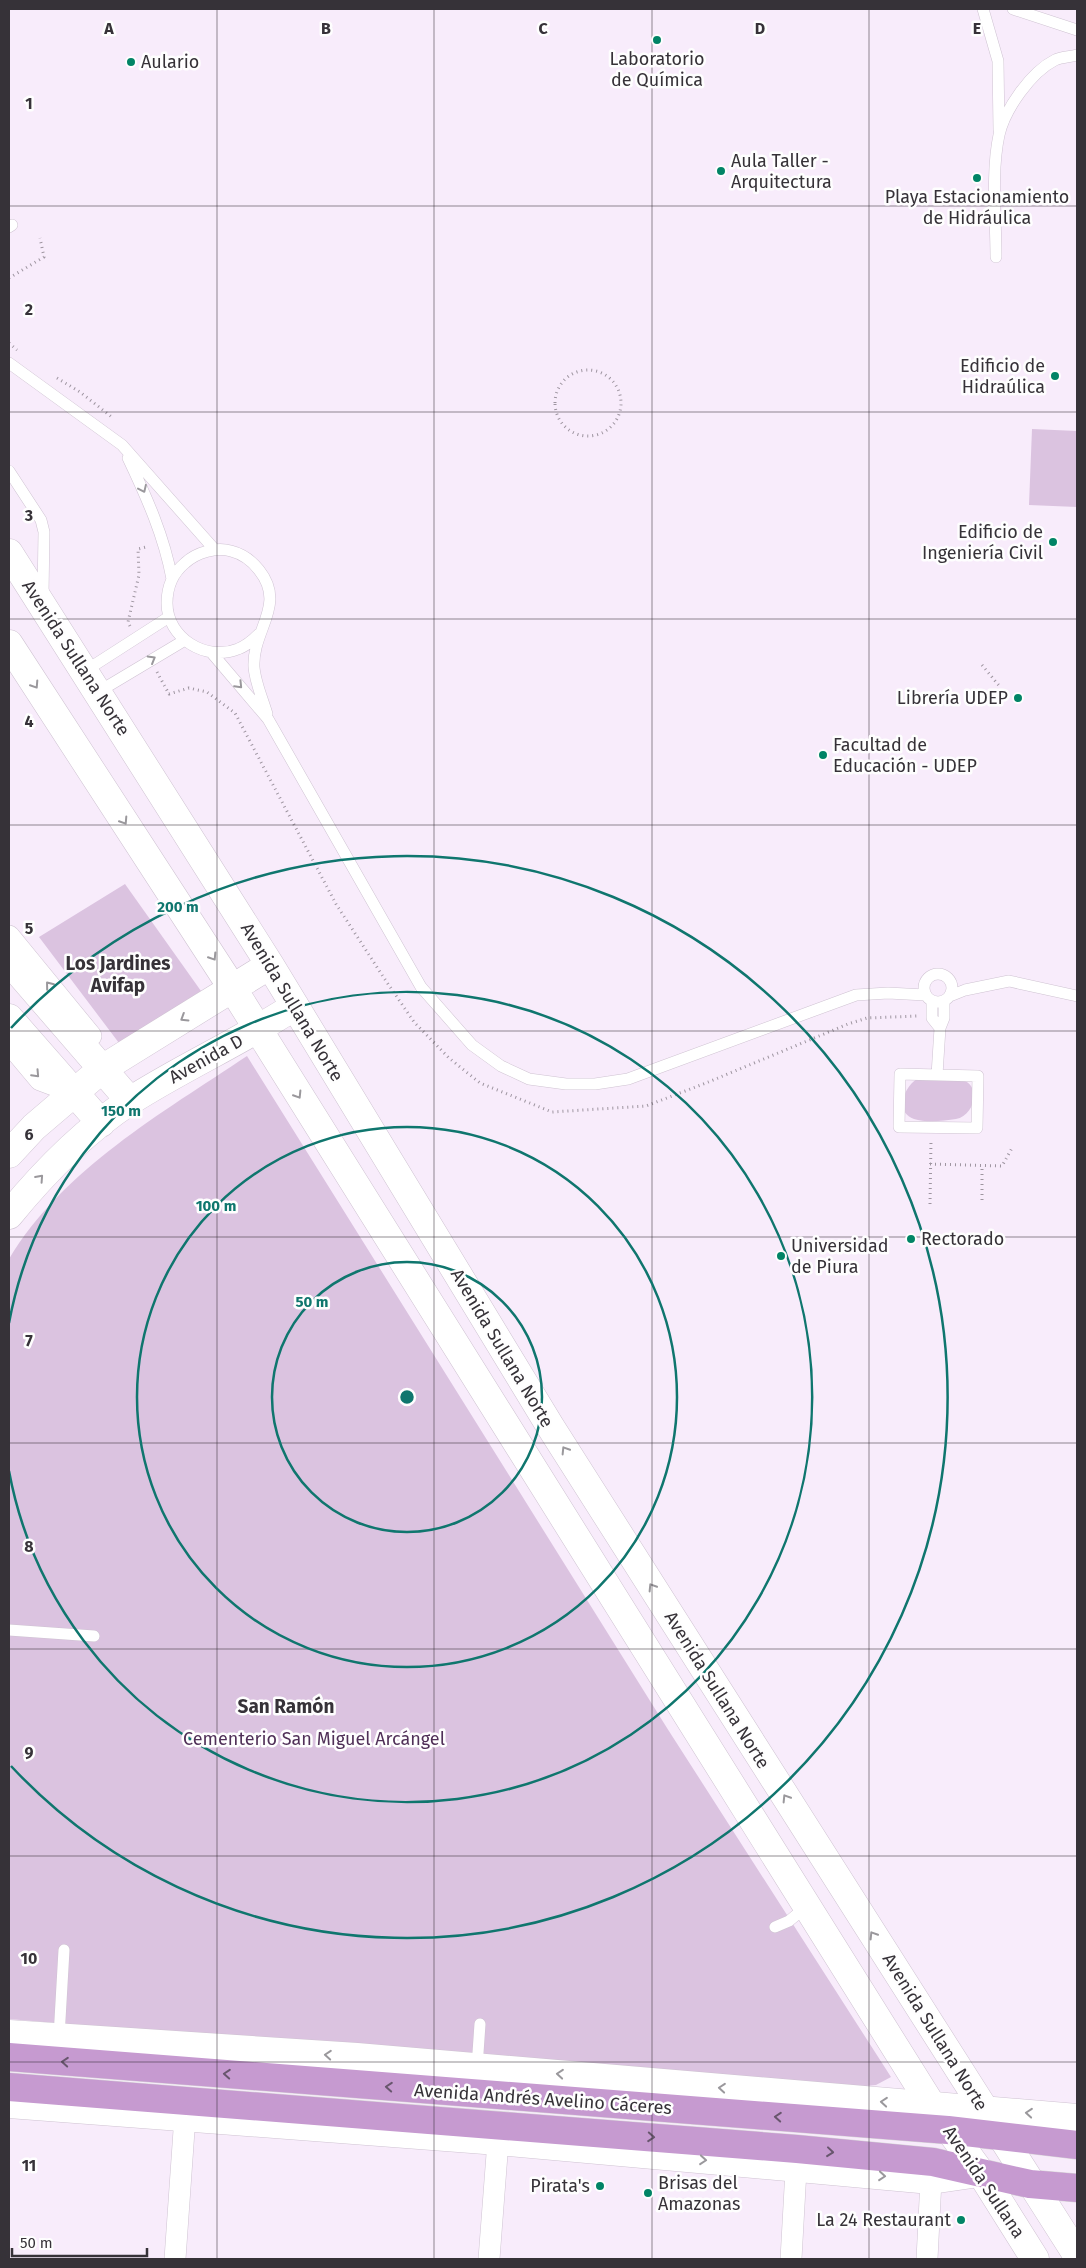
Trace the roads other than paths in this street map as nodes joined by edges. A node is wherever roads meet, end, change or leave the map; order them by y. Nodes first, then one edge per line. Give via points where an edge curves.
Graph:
1 (983, 9) edge
2 (1012, 9) edge
3 (1077, 30) edge
4 (1077, 55) edge
5 (999, 134) junction
6 (996, 257) dead end
7 (9, 363) edge
8 (122, 445) junction
9 (9, 471) edge
10 (215, 550) junction
11 (9, 553) edge
12 (172, 579) junction
13 (43, 606) junction
14 (169, 617) junction
15 (259, 634) junction
16 (185, 640) junction
17 (11, 652) edge
18 (211, 652) junction
19 (91, 682) junction
20 (268, 718) junction
21 (9, 936) edge
22 (9, 961) edge
23 (270, 965) junction
24 (929, 976) junction
25 (946, 976) junction
26 (233, 988) junction
27 (973, 989) junction
28 (888, 993) junction
29 (1077, 996) edge
30 (947, 999) junction
31 (930, 1003) junction
32 (295, 1006) junction
33 (9, 1018) edge
34 (940, 1028) junction
35 (258, 1030) junction
36 (9, 1043) edge
37 (102, 1069) junction
38 (937, 1075) junction
39 (72, 1092) junction
40 (130, 1101) junction
41 (101, 1123) junction
42 (9, 1154) edge
43 (9, 1215) edge
44 (9, 1630) edge
45 (94, 1636) dead end
46 (807, 1906) junction
47 (775, 1927) dead end
48 (64, 1950) dead end
49 (480, 2024) dead end
50 (9, 2034) edge
51 (59, 2037) junction
52 (9, 2057) edge
53 (478, 2067) junction
54 (9, 2087) edge
55 (9, 2104) edge
56 (932, 2106) junction
57 (983, 2109) junction
58 (185, 2116) junction
59 (1077, 2118) edge
60 (948, 2130) junction
61 (1003, 2138) junction
62 (498, 2141) junction
63 (1077, 2145) edge
64 (797, 2158) junction
65 (981, 2173) junction
66 (931, 2180) junction
67 (1030, 2184) junction
68 (1077, 2188) edge
69 (1054, 2219) junction
70 (1030, 2250) edge
71 (1077, 2255) edge
72 (175, 2259) edge
73 (489, 2259) edge
74 (791, 2259) edge
75 (927, 2259) edge

1 - 5 lane via 998,61
2 - 3 lane
4 - 5 lane via 1055,60 1027,83 1013,103
5 - 6 lane
7 - 8 lane
8 - 10 lane
8 -> 12 lane via 153,513
9 - 13 lane via 41,520 44,532
10 - 12 lane via 190,558
10 - 15 lane via 242,555 264,576 270,590 271,605
11 - 13 main road, Avenida Sullana Norte
12 - 14 lane via 167,598
13 - 19 main road, Avenida Sullana Norte
14 - 16 lane
14 - 19 lane
15 - 18 lane via 237,649
15 - 20 lane via 254,667
16 - 18 lane
19 -> 16 lane
17 -> 26 main road, Avenida Sullana Norte
18 -> 20 lane
19 - 23 main road, Avenida Sullana Norte
20 - 28 lane via 421,987 472,1045 501,1066 529,1079 596,1084 628,1079 856,995
37 -> 21 street via 92,1038
22 - 37 main road
23 - 26 main road
23 - 32 main road, Avenida Sullana Norte
24 - 25 lane
24 - 28 lane
24 - 31 lane via 924,985
25 - 27 lane
25 - 30 lane via 952,985
26 - 35 main road, Avenida Sullana Norte
26 -> 37 main road
27 - 29 lane via 1009,981
27 - 30 lane
28 - 31 lane
30 - 31 lane
30 - 34 lane
31 - 34 lane via 932,1018
32 - 35 main road, Avenida D
57 -> 32 main road, Avenida Sullana Norte via 550,1426
33 - 39 main road
34 - 38 lane
35 - 40 main road, Avenida D
35 -> 46 main road, Avenida Sullana Norte
36 -> 39 street via 40,1080
37 - 39 main road
37 - 40 main road
38 - 38 lane via 900,1074 899,1127 977,1128 978,1076
39 - 41 main road
39 - 42 main road
40 - 41 main road, Avenida D
43 -> 41 main road, Avenida D via 61,1155
44 - 45 lane
46 - 47 lane via 789,1921
46 - 56 main road, Avenida Sullana Norte
48 - 51 lane
49 - 53 lane
50 - 51 main road, Avenida Andrés Avelino Cáceres
53 -> 51 main road, Avenida Andrés Avelino Cáceres
60 -> 52 highway, Avenida Andrés Avelino Cáceres
56 -> 53 main road, Avenida Andrés Avelino Cáceres
54 -> 64 highway, Avenida Andrés Avelino Cáceres
55 - 58 main road, Avenida Andrés Avelino Cáceres
56 - 57 main road, Avenida Andrés Avelino Cáceres
56 - 60 main road, Avenida Sullana
59 -> 57 main road, Avenida Andrés Avelino Cáceres
57 - 61 main road, Avenida Sullana Norte
58 - 62 main road, Avenida Andrés Avelino Cáceres
58 - 72 street
60 - 61 highway, Avenida Andrés Avelino Cáceres
60 - 65 main road, Avenida Sullana
61 - 63 highway, Avenida Andrés Avelino Cáceres
61 - 67 main road, Avenida Sullana
62 -> 64 main road, Avenida Andrés Avelino Cáceres
62 - 73 street
64 -> 65 highway, Avenida Andrés Avelino Cáceres via 933,2162
64 -> 66 main road, Avenida Andrés Avelino Cáceres
64 - 74 street
65 - 66 main road, Avenida Andrés Avelino Cáceres
65 - 67 highway, Avenida Andrés Avelino Cáceres
65 - 70 main road, Avenida Sullana
66 - 75 street
67 - 68 highway, Avenida Andrés Avelino Cáceres
67 - 69 main road, Avenida Sullana
69 - 70 main road via 1034,2224 1026,2235
69 - 71 main road, Avenida Sullana

